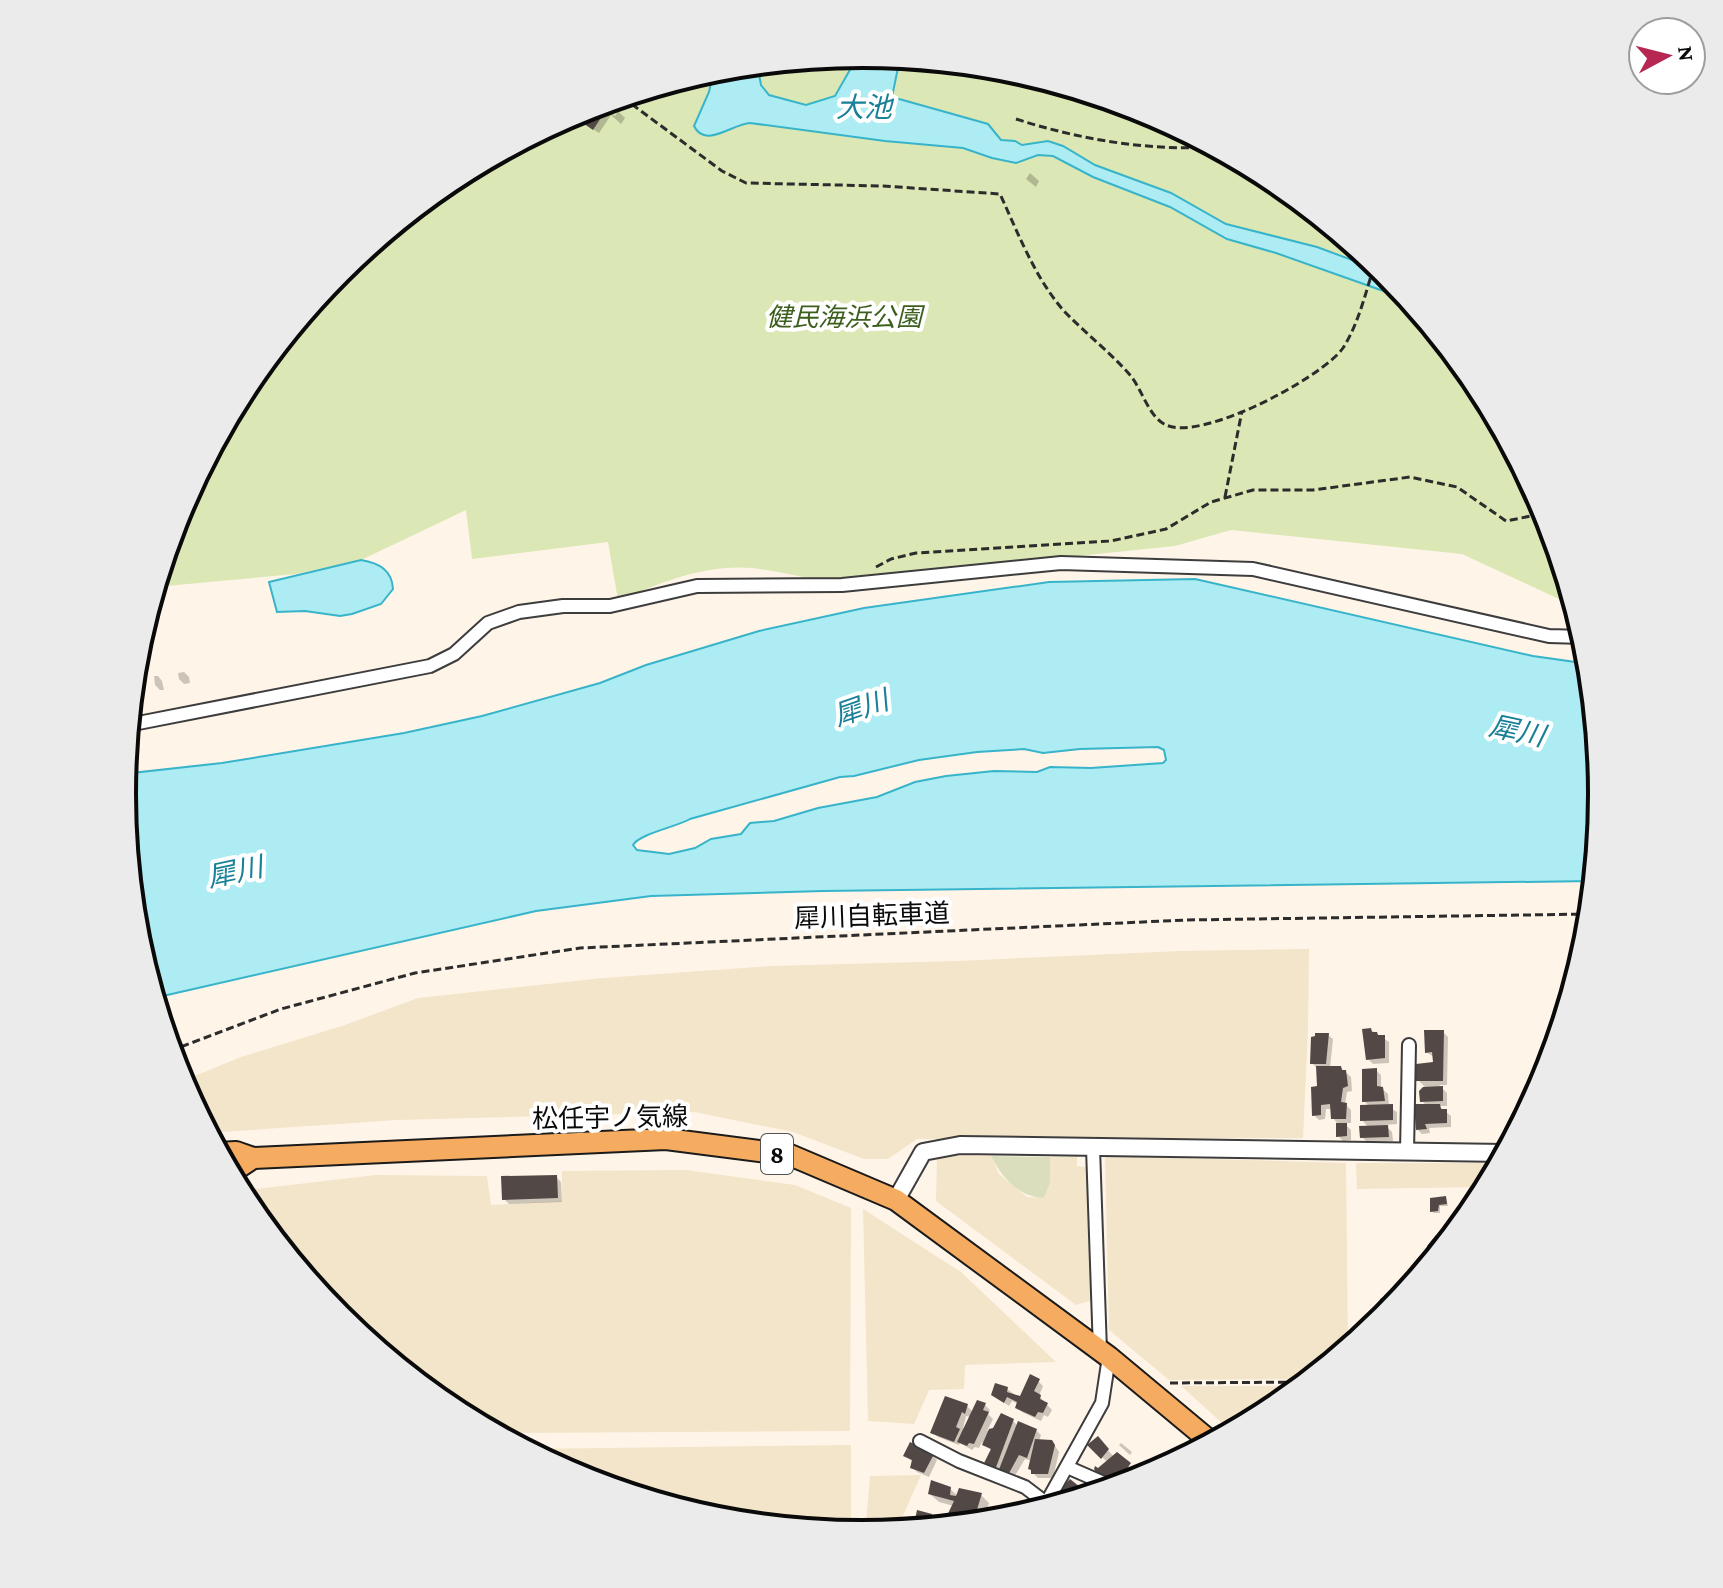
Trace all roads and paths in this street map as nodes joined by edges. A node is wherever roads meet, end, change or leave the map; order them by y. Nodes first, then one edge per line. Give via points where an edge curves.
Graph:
1 (633, 105) edge
2 (1016, 119) dead end
3 (1190, 147) edge
4 (1371, 277) edge
5 (1242, 411) junction
6 (1225, 499) junction
7 (1532, 516) edge
8 (875, 568) dead end
9 (1570, 637) edge
10 (140, 723) edge
11 (1577, 914) edge
12 (1409, 1045) dead end
13 (182, 1047) edge
14 (1093, 1148) junction
15 (230, 1152) edge
16 (1407, 1152) junction
17 (1492, 1153) edge
18 (253, 1158) junction
19 (239, 1167) edge
20 (896, 1200) junction
21 (1105, 1354) junction
22 (1286, 1382) edge
23 (1142, 1384) junction
24 (1202, 1435) edge
25 (920, 1441) dead end
26 (1067, 1467) junction
27 (1097, 1480) edge
28 (1054, 1493) edge
29 (1040, 1497) edge

1 - 5 path via 746,183 1000,194 1027,254 1063,310 1130,375 1156,418 1185,428
2 - 3 path via 1088,137
4 - 5 path via 1352,332 1332,361 1290,390
5 - 6 path
6 - 7 path via 1253,490 1313,490 1410,477 1457,487 1506,521
6 - 8 path via 1154,533 1111,541 916,553
9 - 10 street via 1253,569 1061,563 842,585 697,586 610,606 519,612 488,623 454,654 430,666
11 - 13 path, 犀川自転車道 via 1186,920 580,948 415,973 281,1009
12 - 16 street
14 - 16 street
14 - 20 street via 960,1145 923,1152
14 - 21 street
15 - 18 main road, 松任宇ノ気線 / 8
16 - 17 street
18 - 19 main road, 松任宇ノ気線 / 8
18 - 20 main road, 松任宇ノ気線 / 8 via 666,1139 790,1155
20 - 21 main road, 松任宇ノ気線 / 8
21 - 23 main road, 松任宇ノ気線 / 8
21 - 26 street via 1102,1403
22 - 23 path
23 - 24 main road, 松任宇ノ気線 / 8
25 - 29 street
26 - 27 street
26 - 28 street

